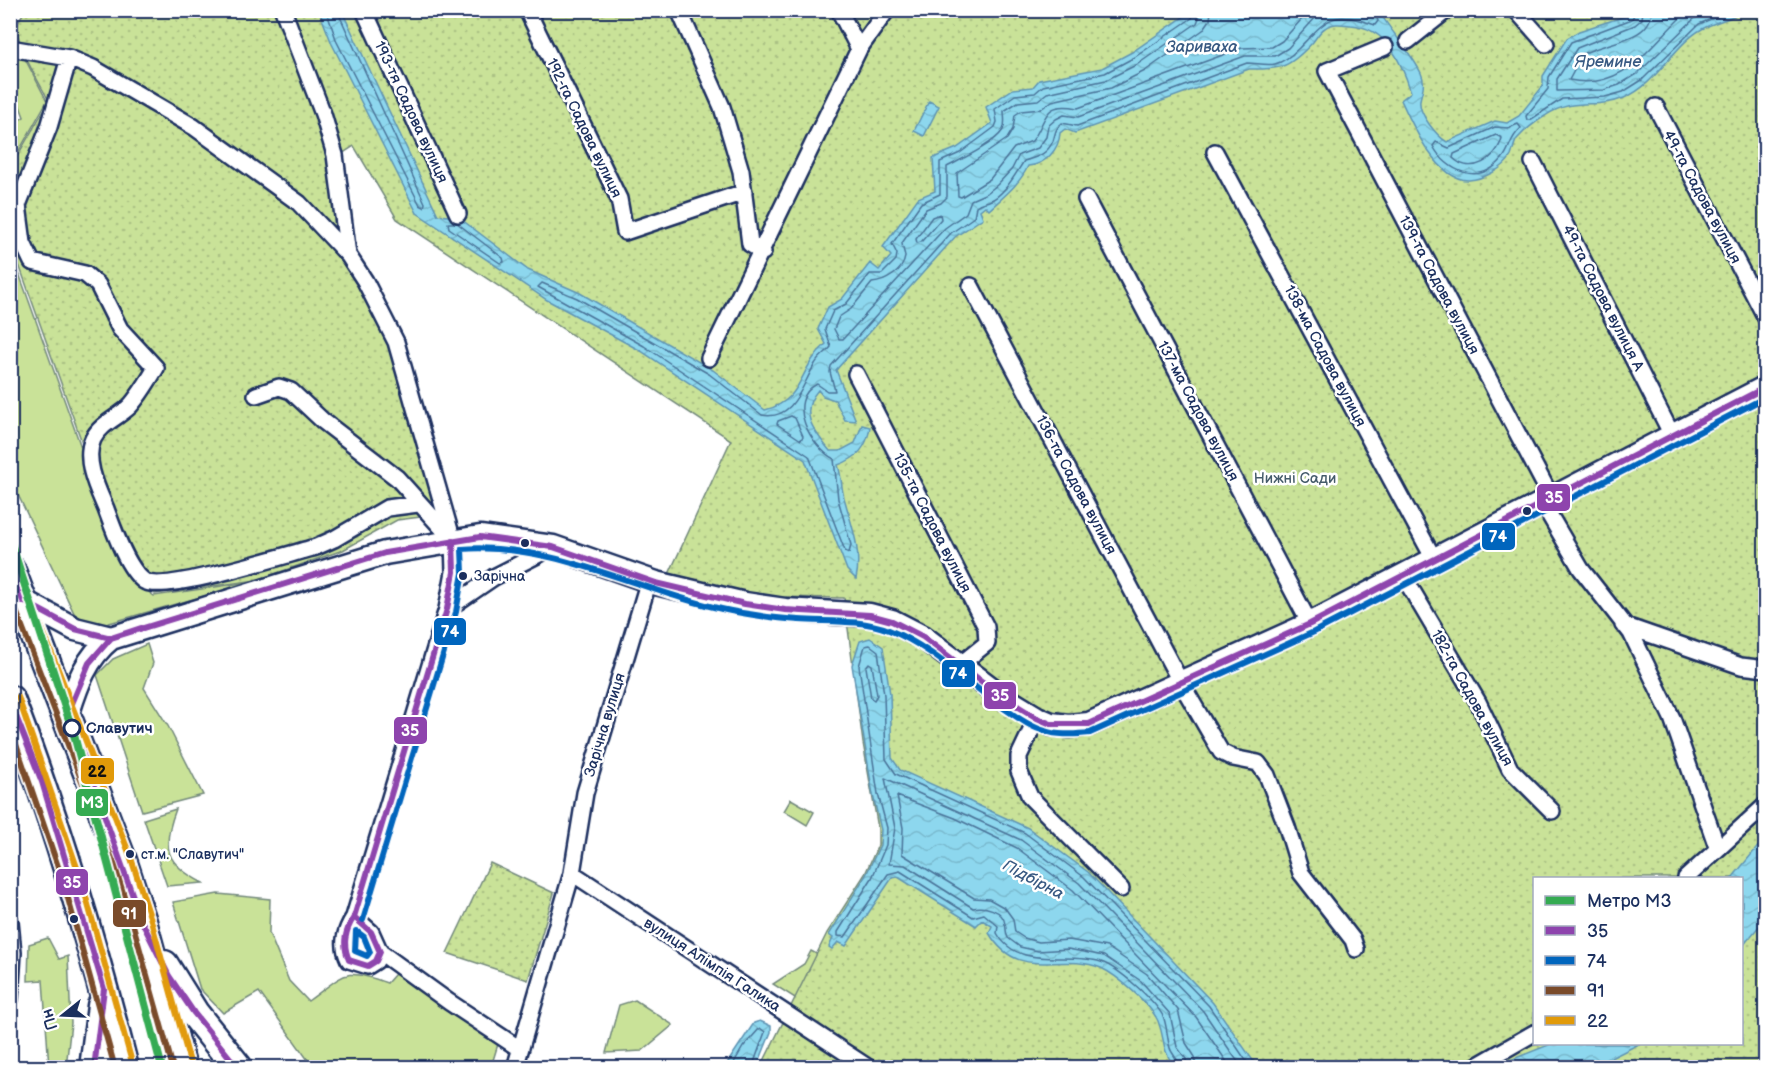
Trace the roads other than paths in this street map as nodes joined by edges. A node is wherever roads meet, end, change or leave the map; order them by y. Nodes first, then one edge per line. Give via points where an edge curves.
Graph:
1 (283, 10) edge
2 (364, 10) edge
3 (527, 10) edge
4 (679, 10) edge
5 (839, 10) edge
6 (887, 10) edge
7 (1447, 10) edge
8 (1516, 10) edge
9 (1408, 41) dead end
10 (1546, 44) dead end
11 (1385, 47) dead end
12 (10, 48) edge
13 (860, 49) junction
14 (69, 58) junction
15 (1656, 107) dead end
16 (1215, 152) dead end
17 (1533, 162) dead end
18 (744, 192) junction
19 (1086, 199) dead end
20 (458, 214) dead end
21 (763, 252) junction
22 (348, 255) junction
23 (971, 286) dead end
24 (1766, 318) edge
25 (709, 358) dead end
26 (856, 374) dead end
27 (1766, 387) edge
28 (256, 395) dead end
29 (1672, 435) junction
30 (1548, 502) junction
31 (418, 504) junction
32 (453, 541) junction
33 (554, 547) junction
34 (1435, 561) junction
35 (10, 569) edge
36 (1404, 577) junction
37 (649, 580) junction
38 (23, 601) junction
39 (447, 609) junction
40 (1311, 624) junction
41 (1623, 625) junction
42 (111, 638) junction
43 (961, 664) junction
44 (1766, 669) edge
45 (1181, 683) junction
46 (10, 700) edge
47 (68, 713) junction
48 (1037, 718) junction
49 (1766, 805) edge
50 (1552, 811) dead end
51 (1717, 847) junction
52 (572, 873) junction
53 (1688, 877) edge
54 (1121, 889) dead end
55 (354, 917) junction
56 (10, 922) edge
57 (142, 922) junction
58 (1356, 949) dead end
59 (380, 952) junction
60 (104, 989) junction
61 (10, 999) edge
62 (1533, 1034) edge
63 (520, 1048) junction
64 (851, 1062) edge
65 (94, 1068) edge
66 (124, 1068) edge
67 (182, 1068) edge
68 (238, 1068) edge
69 (514, 1068) edge
70 (868, 1068) edge
71 (1473, 1068) edge

1 - 22 street via 335,155
2 - 20 street, 193-тя Садова вулиця
3 - 18 street, 192-га Садова вулиця via 619,199 625,232
4 - 18 street via 722,107
5 - 13 street
6 - 13 street
7 - 9 street
8 - 10 street
11 - 30 street, 139-та Садова вулиця via 1327,71
12 - 14 street
13 - 21 street
14 - 22 street via 194,127 299,203
14 - 31 street via 49,127 18,205 19,219 23,243 32,262 85,274 98,285 120,329 156,368 130,406 93,439 90,456 104,506 134,570 153,585 194,579 316,547 387,508
15 - 24 street, 49-та Садова вулиця
16 - 34 street, 138-ма Садова вулиця
17 - 29 street, 49-та Садова вулиця А
18 - 21 street via 750,244
19 - 40 street, 137-ма Садова вулиця
21 - 25 street
22 - 32 street via 396,342
23 - 45 street, 136-та Садова вулиця
26 - 43 street, 135-та Садова вулиця via 986,627 987,643
27 - 29 street
28 - 31 street via 279,387 291,391 397,478
29 - 30 street
30 - 34 street
30 - 41 street, 139-та Садова вулиця via 1581,569
31 - 32 street
32 - 33 street via 480,537
32 - 39 street via 454,572
32 - 42 street via 385,553
33 - 37 street
33 - 39 street via 494,577
34 - 36 street
35 - 38 highway
36 - 40 street
36 - 50 street, 182-га Садова вулиця via 1478,702 1510,769
37 - 43 street via 745,604 870,615 923,637
37 - 52 street, Зарічна вулиця via 585,793
38 - 42 street via 75,629
38 - 47 highway
39 - 55 street
40 - 45 street
41 - 44 street via 1740,666
41 - 51 street, 139-та Садова вулиця via 1631,633 1672,718
42 - 47 street via 87,663
43 - 48 street
45 - 48 street via 1089,724 1060,725
45 - 58 street, 136-та Садова вулиця via 1221,752 1258,763 1267,775 1300,873
46 - 60 highway via 49,804
47 - 57 highway
48 - 54 street via 1019,756 1019,771 1030,797
49 - 51 street
51 - 53 street
52 - 63 street, Зарічна вулиця
52 - 64 street, вулиця Алімпія Галика
55 - 59 street via 371,932
55 - 59 street via 344,939 349,960 368,966
56 - 61 street
57 - 67 highway
57 - 68 highway via 188,1004
59 - 63 street
60 - 65 highway
60 - 66 highway
62 - 71 street
63 - 69 street, Зарічна вулиця
64 - 70 street, вулиця Алімпія Галика

